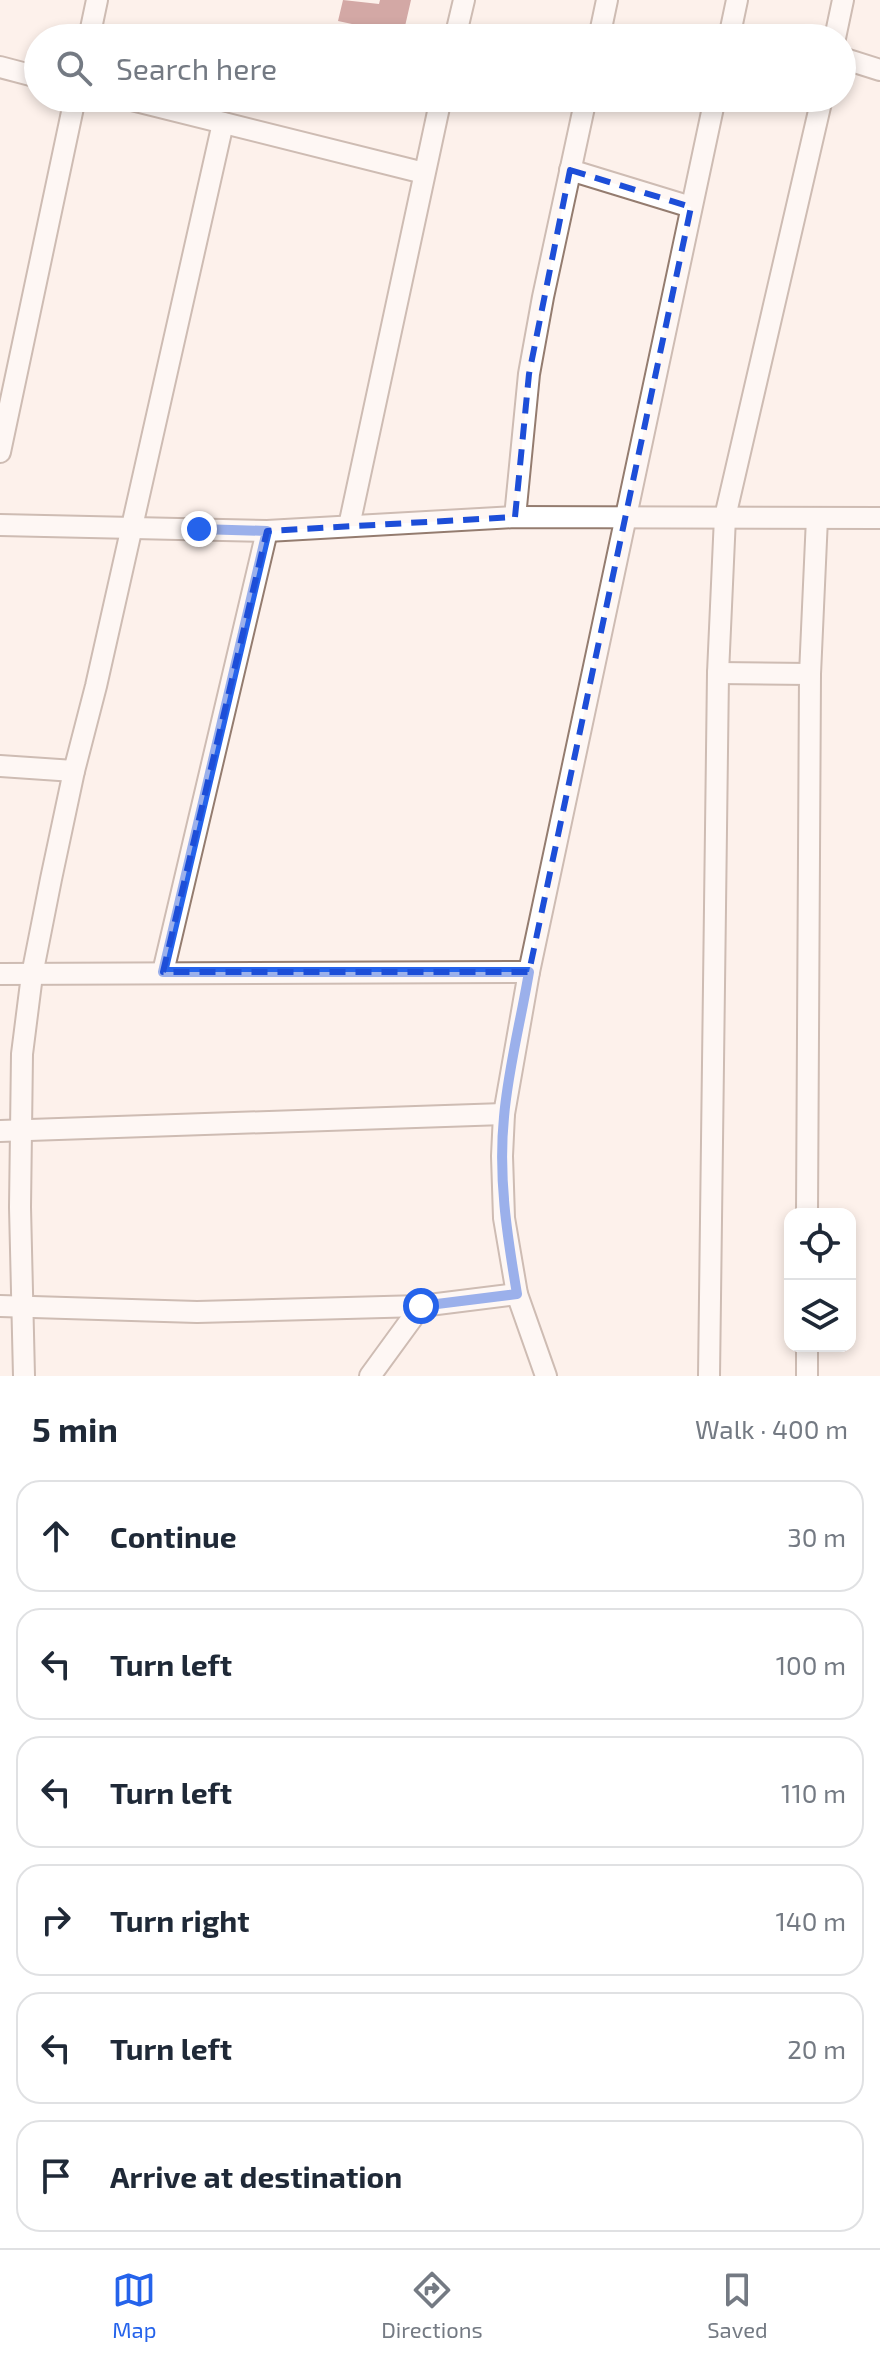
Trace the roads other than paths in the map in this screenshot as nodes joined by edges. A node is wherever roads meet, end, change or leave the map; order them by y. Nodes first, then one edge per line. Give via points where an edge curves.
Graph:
1 (97, 0) edge
2 (464, 0) edge
3 (607, 0) edge
4 (737, 0) edge
5 (843, 0) edge
6 (92, 24) edge
7 (458, 24) edge
8 (602, 24) edge
9 (732, 24) edge
10 (838, 24) edge
11 (856, 62) edge
12 (0, 67) edge
13 (880, 70) edge
14 (24, 73) edge
15 (72, 112) edge
16 (179, 112) edge
17 (438, 112) edge
18 (583, 112) edge
19 (712, 112) edge
20 (819, 112) edge
21 (223, 123) junction
22 (570, 170) junction
23 (424, 173) junction
24 (691, 207) junction
25 (0, 452) edge
26 (626, 515) junction
27 (515, 517) junction
28 (725, 517) junction
29 (817, 518) junction
30 (880, 518) edge
31 (0, 525) edge
32 (349, 526) junction
33 (132, 528) junction
34 (267, 531) junction
35 (718, 673) junction
36 (810, 674) junction
37 (0, 766) edge
38 (74, 771) junction
39 (163, 972) junction
40 (529, 972) junction
41 (0, 974) edge
42 (32, 975) junction
43 (504, 1114) junction
44 (10, 1131) edge
45 (807, 1208) edge
46 (517, 1294) junction
47 (0, 1306) edge
48 (23, 1306) junction
49 (421, 1306) junction
50 (807, 1352) edge
51 (24, 1376) edge
52 (370, 1376) edge
53 (546, 1376) edge
54 (709, 1376) edge
55 (807, 1376) edge

1 - 6 street
2 - 7 street
3 - 8 street
4 - 9 street
5 - 10 street
11 - 13 street
12 - 14 street
15 - 25 street
16 - 21 street
17 - 23 street
18 - 22 street
19 - 24 street
20 - 28 street
21 - 23 street
21 - 33 street
22 - 24 street
22 - 27 street via 529,374
23 - 32 street
24 - 26 street
26 - 27 street
26 - 28 street
26 - 40 street
27 - 32 street
28 - 29 street
28 - 35 street
29 - 30 street
29 - 36 street
31 - 33 street
32 - 34 street
33 - 34 street
33 - 38 street
34 - 39 street
35 - 36 street
35 - 54 street
36 - 45 street
37 - 38 street
38 - 42 street
39 - 40 street
39 - 42 street
40 - 43 street
41 - 42 street
42 - 44 street
43 - 44 street
43 - 46 street via 504,1218
44 - 48 street
46 - 49 street
46 - 53 street
47 - 48 street
48 - 49 street via 197,1312
48 - 51 street
49 - 52 street
50 - 55 street

